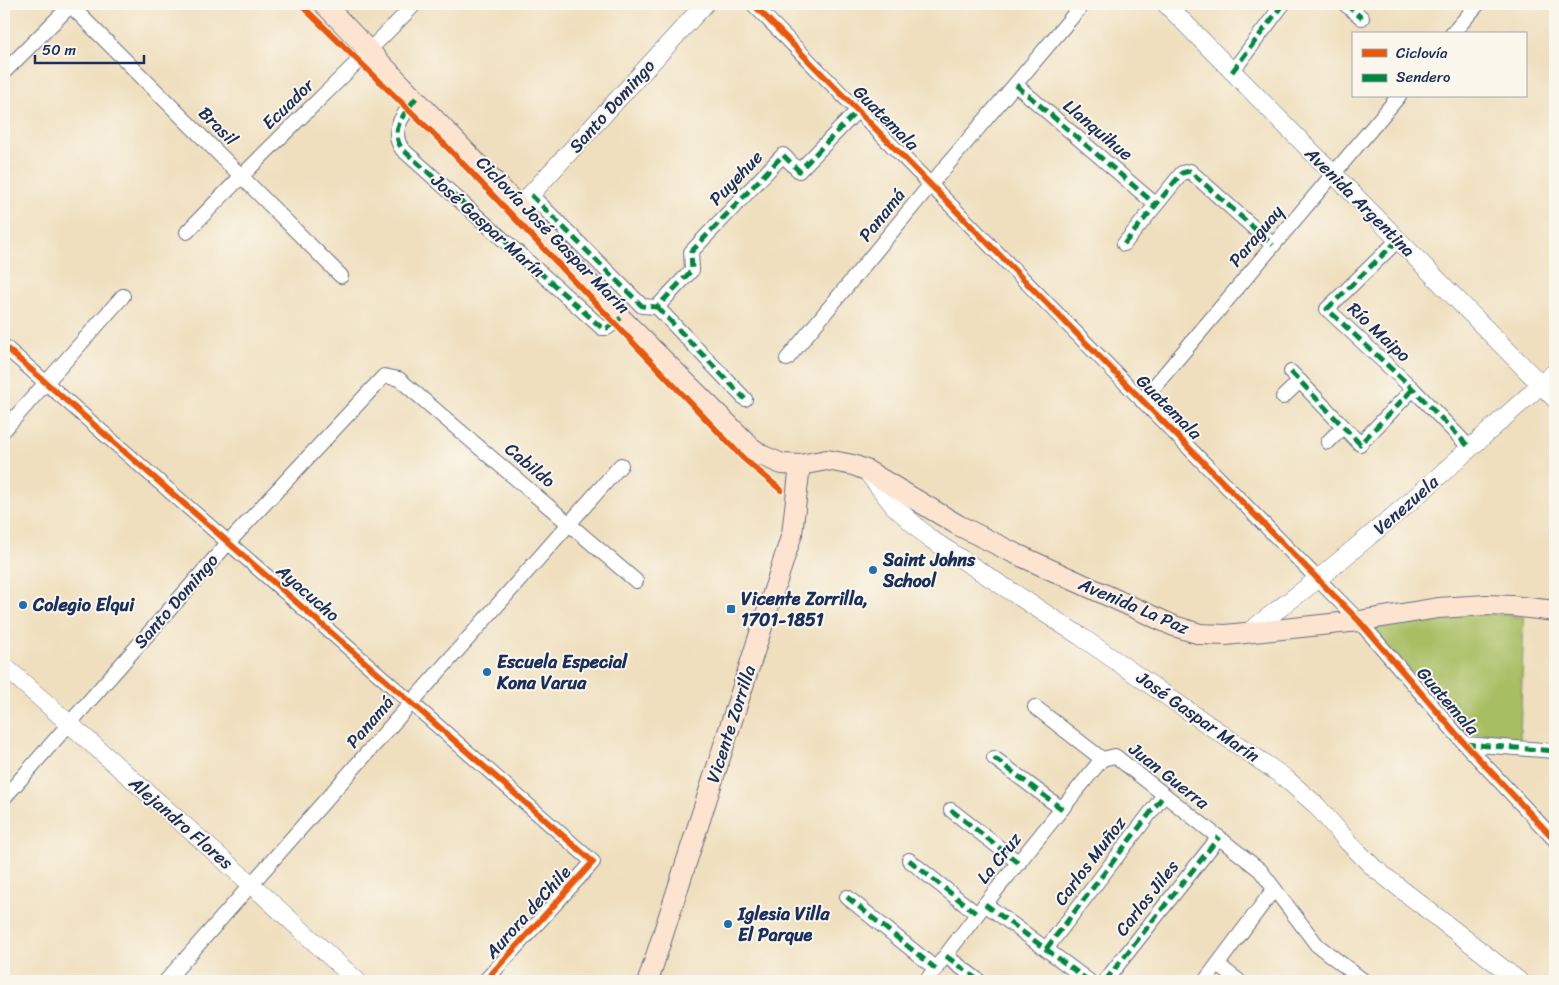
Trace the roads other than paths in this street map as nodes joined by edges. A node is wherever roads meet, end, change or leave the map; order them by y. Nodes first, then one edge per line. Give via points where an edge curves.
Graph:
1 (71, 4) edge
2 (324, 4) edge
3 (415, 4) edge
4 (705, 4) edge
5 (753, 4) edge
6 (1083, 4) edge
7 (1166, 4) edge
8 (1283, 4) edge
9 (1345, 4) edge
10 (1478, 4) edge
11 (1362, 18) dead end
12 (1454, 32) edge
13 (370, 50) junction
14 (4, 72) edge
15 (1232, 72) junction
16 (1016, 85) junction
17 (416, 98) junction
18 (1396, 98) edge
19 (857, 111) junction
20 (1332, 173) junction
21 (241, 176) junction
22 (931, 184) junction
23 (525, 201) junction
24 (1156, 204) junction
25 (187, 232) dead end
26 (1398, 240) junction
27 (1124, 244) dead end
28 (1273, 245) junction
29 (341, 276) dead end
30 (123, 296) dead end
31 (657, 307) junction
32 (621, 318) junction
33 (4, 346) edge
34 (787, 359) dead end
35 (1555, 372) edge
36 (399, 379) joint
37 (46, 383) junction
38 (1541, 385) junction
39 (1413, 389) junction
40 (1283, 397) dead end
41 (745, 399) dead end
42 (1142, 400) junction
43 (1555, 400) edge
44 (1343, 426) junction
45 (4, 430) edge
46 (1328, 442) dead end
47 (1470, 448) junction
48 (621, 465) dead end
49 (800, 465) junction
50 (866, 470) junction
51 (570, 523) junction
52 (228, 543) junction
53 (1318, 579) junction
54 (636, 581) dead end
55 (1555, 611) edge
56 (1359, 621) junction
57 (1250, 631) junction
58 (4, 666) edge
59 (411, 704) junction
60 (1035, 707) dead end
61 (69, 723) junction
62 (1465, 744) junction
63 (1555, 751) edge
64 (994, 758) dead end
65 (1102, 759) junction
66 (1164, 795) junction
67 (4, 798) edge
68 (1062, 809) junction
69 (951, 810) dead end
70 (1219, 837) junction
71 (1555, 840) edge
72 (909, 860) dead end
73 (593, 862) joint
74 (1020, 863) junction
75 (252, 885) junction
76 (1274, 889) junction
77 (847, 898) dead end
78 (981, 909) junction
79 (1046, 949) junction
80 (946, 956) junction
81 (1218, 965) junction
82 (936, 969) junction
83 (166, 981) edge
84 (357, 981) edge
85 (485, 981) edge
86 (648, 981) edge
87 (926, 981) edge
88 (979, 981) edge
89 (1089, 981) edge
90 (1104, 981) edge
91 (1205, 981) edge
92 (1240, 981) edge
93 (1364, 981) edge
94 (1519, 981) edge

1 - 14 street
1 - 21 street, Brasil
2 - 13 main road, José Gaspar Marín
3 - 13 street, Ecuador
4 - 23 street, Santo Domingo
5 - 19 street, Guatemala
6 - 16 street, Panamá
7 - 15 street, Avenida Argentina
8 - 15 street
9 - 11 street
10 - 12 street
13 - 17 main road, José Gaspar Marín
13 - 21 street, Ecuador
15 - 20 street, Avenida Argentina
16 - 22 street, Panamá
16 - 24 street, Llanquihue
17 - 23 main road, José Gaspar Marín
17 - 32 street, José Gaspar Marín via 397,128 396,141 402,149 602,328
18 - 20 street, Paraguay
19 - 22 street, Guatemala
19 - 31 street, Puyehue via 799,170 783,155 691,252 692,270
20 - 26 street, Avenida Argentina
20 - 28 street, Paraguay
21 - 25 street, Ecuador
21 - 29 street, Brasil
22 - 34 street, Panamá
22 - 42 street, Guatemala
23 - 31 street via 642,306
23 - 32 main road, José Gaspar Marín
24 - 27 street
24 - 28 street via 1182,174 1190,171
26 - 38 street, Avenida Argentina
26 - 39 street, Río Maipo via 1327,309
28 - 42 street, Paraguay
30 - 37 street
31 - 41 street
32 - 49 main road, José Gaspar Marín via 761,455 782,464
33 - 37 street, Ayacucho
35 - 38 street, Venezuela
36 - 51 street, Cabildo
36 - 52 street, Santo Domingo via 384,376
37 - 45 street
37 - 52 street, Ayacucho
38 - 43 street, Avenida Argentina
38 - 47 street, Venezuela
39 - 44 street via 1360,444
39 - 47 street, Río Maipo
40 - 44 street via 1295,376
42 - 53 street, Guatemala
44 - 46 street
47 - 53 street, Venezuela
48 - 51 street, Panamá
49 - 50 main road, Avenida La Paz via 827,460
49 - 86 main road, Vicente Zorrilla via 792,534
50 - 57 main road, Avenida La Paz via 958,525 1174,626 1213,635
50 - 94 street, José Gaspar Marín via 893,505 929,538 1080,636 1284,777 1316,805 1374,868
51 - 54 street, Cabildo
51 - 59 street, Panamá
52 - 59 street, Ayacucho
52 - 61 street, Santo Domingo
53 - 56 street, Guatemala
53 - 57 street, Venezuela
55 - 56 main road, Avenida La Paz via 1512,606 1462,606
56 - 57 main road, Avenida La Paz
56 - 62 street, Guatemala
58 - 61 street, Alejandro Flores
59 - 73 street, Ayacucho
59 - 75 street, Panamá
60 - 65 street, Juan Guerra
61 - 67 street, Santo Domingo
61 - 75 street, Alejandro Flores
62 - 63 street
62 - 71 street, Guatemala
64 - 68 street
65 - 66 street, Juan Guerra via 1115,756
65 - 68 street, La Cruz
66 - 70 street, Juan Guerra
66 - 79 street, Carlos Muñoz
68 - 74 street, La Cruz
69 - 74 street
70 - 76 street, Juan Guerra via 1260,870
70 - 90 street, Carlos Jiles
72 - 78 street
73 - 85 street, Aurora deChile
74 - 78 street, La Cruz
75 - 83 street, Panamá
75 - 84 street, Alejandro Flores
76 - 81 street
76 - 93 street, Juan Guerra via 1317,945
77 - 82 street
78 - 79 street
78 - 80 street, La Cruz
79 - 89 street
80 - 82 street, La Cruz
80 - 88 street
81 - 91 street
81 - 92 street
82 - 87 street, La Cruz

